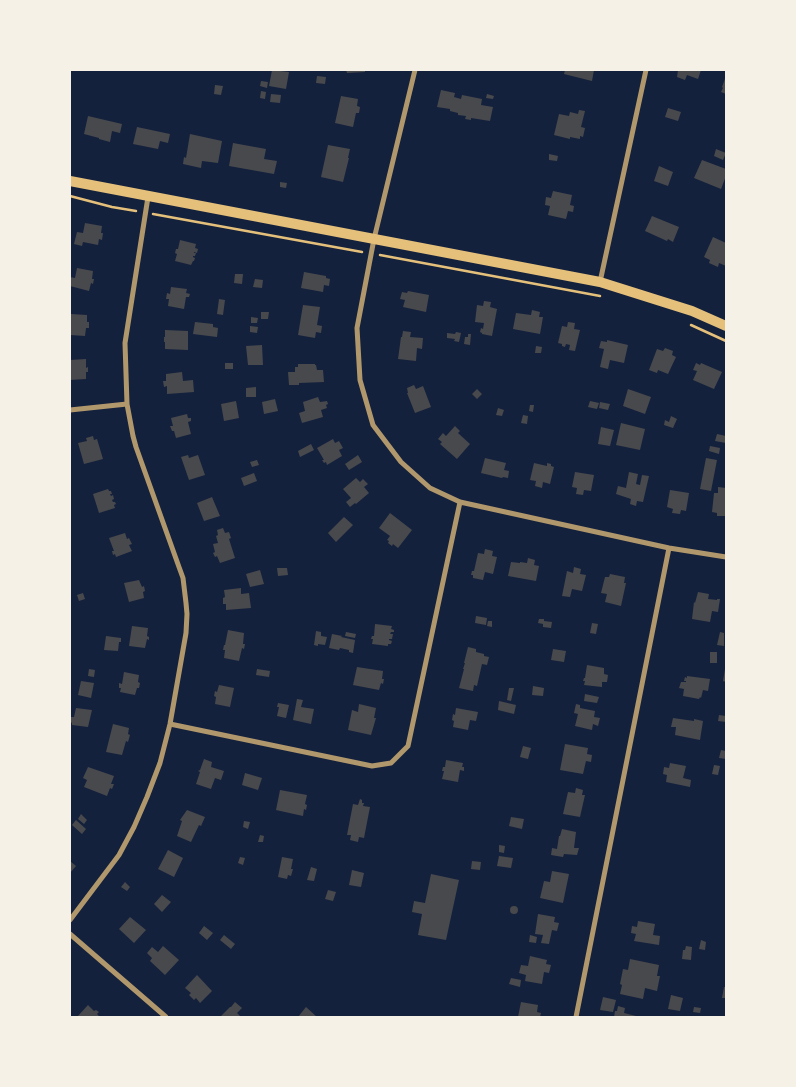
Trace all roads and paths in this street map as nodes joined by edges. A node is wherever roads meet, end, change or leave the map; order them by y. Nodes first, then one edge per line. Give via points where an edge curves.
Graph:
1 (415, 70) edge
2 (646, 70) edge
3 (70, 181) edge
4 (70, 196) edge
5 (148, 197) junction
6 (146, 213) junction
7 (374, 239) junction
8 (371, 253) junction
9 (600, 282) junction
10 (604, 297) dead end
11 (689, 324) dead end
12 (726, 326) edge
13 (726, 341) edge
14 (127, 404) junction
15 (70, 410) edge
16 (460, 502) junction
17 (669, 548) junction
18 (726, 556) edge
19 (170, 724) junction
20 (70, 920) edge
21 (70, 934) edge
22 (166, 1017) edge
23 (576, 1017) edge

1 - 7 street
2 - 9 street
3 - 5 main road
4 - 6 path
5 - 6 street
5 - 7 main road
6 - 8 path
6 - 14 street via 125,343
7 - 8 street
7 - 9 main road
8 - 10 path
8 - 16 street via 356,328 360,380 373,425 401,462 430,488
9 - 12 main road via 692,311
11 - 13 path
14 - 15 street
14 - 19 street via 132,436 175,552 184,590 186,633
16 - 17 street
16 - 19 street via 408,746 391,763 372,766
17 - 18 street
17 - 23 street
19 - 20 street via 154,780 126,843
21 - 22 street

